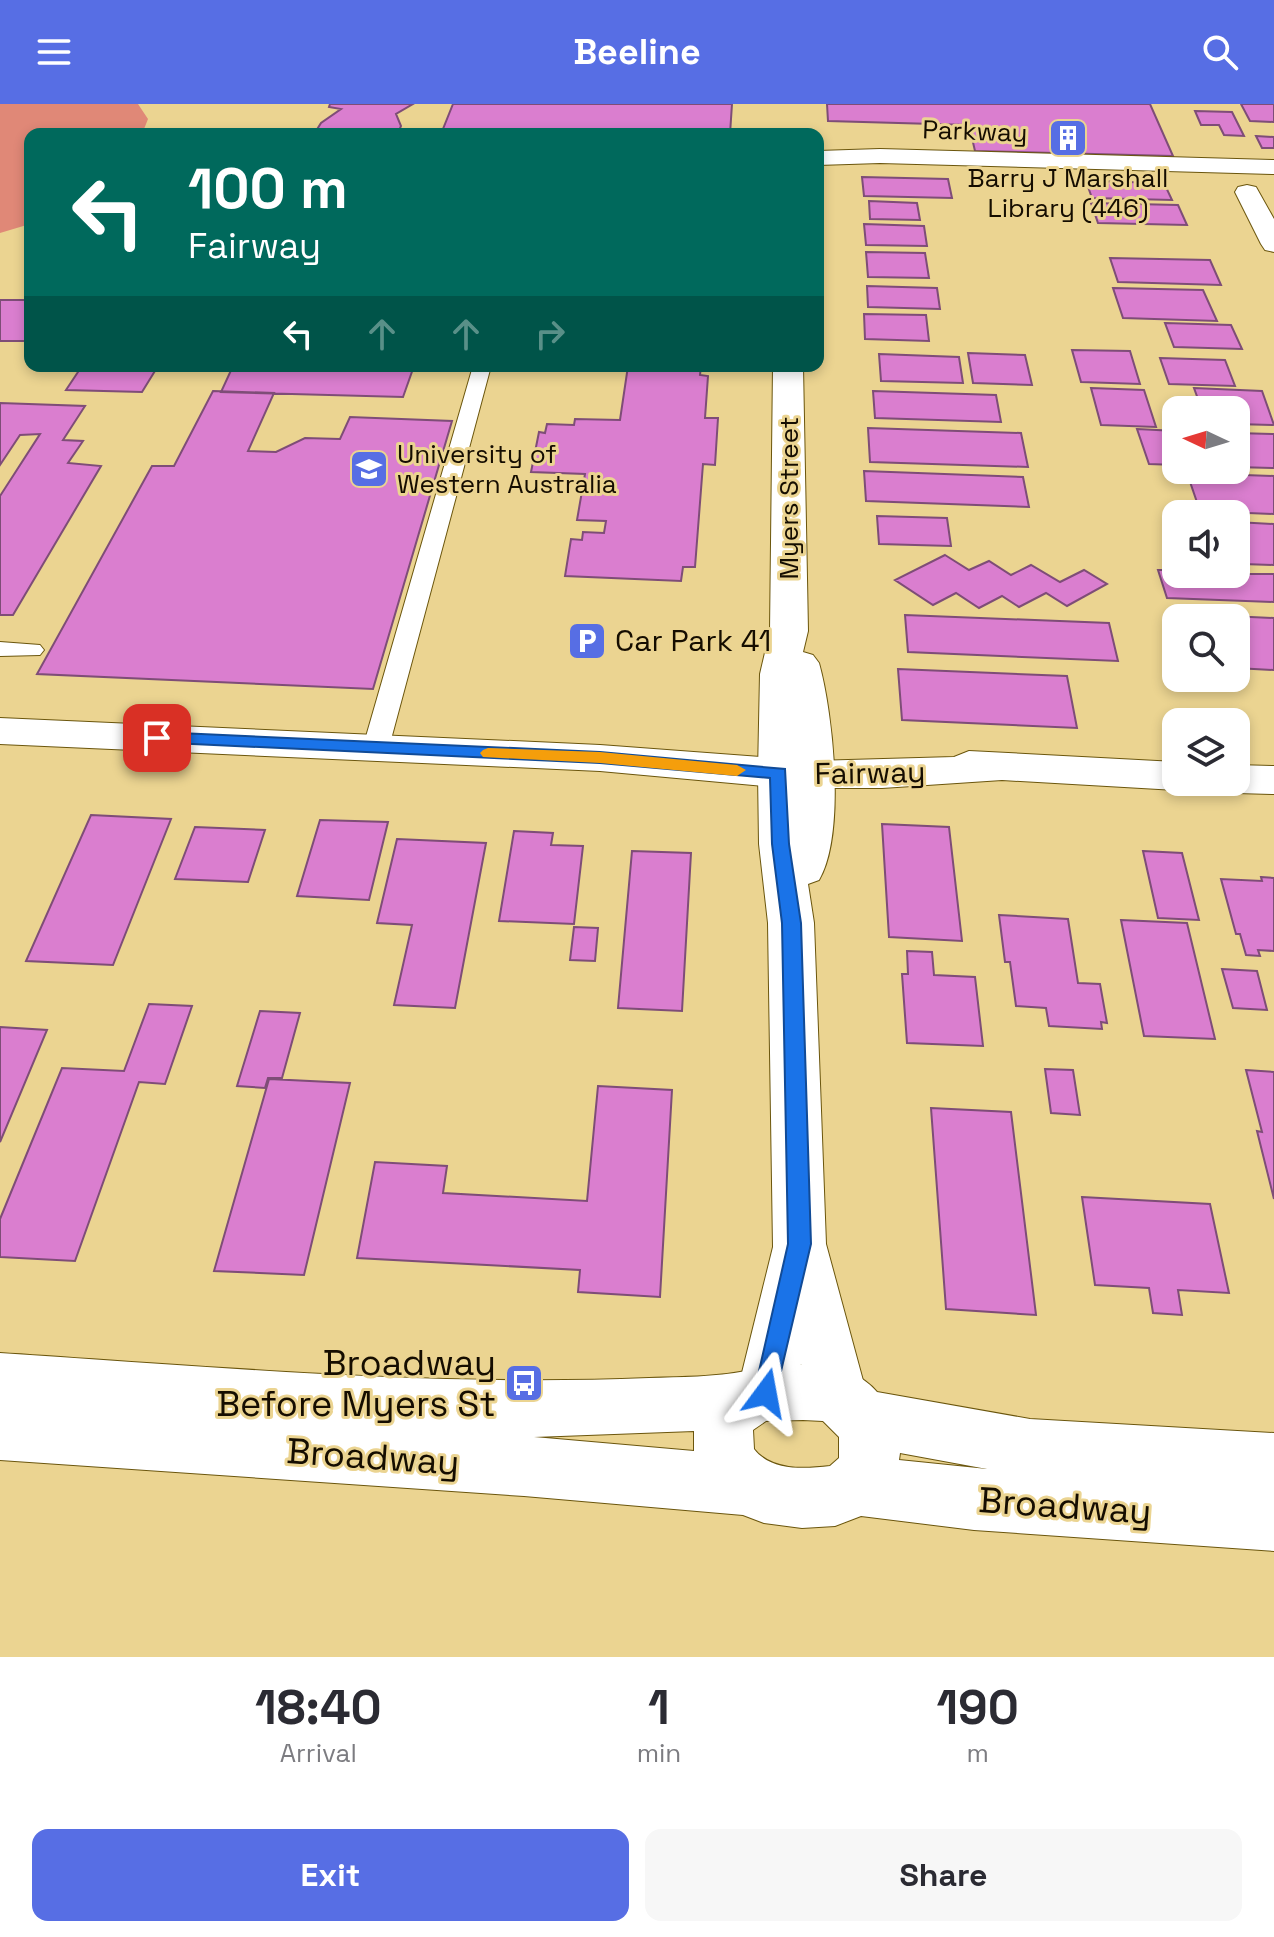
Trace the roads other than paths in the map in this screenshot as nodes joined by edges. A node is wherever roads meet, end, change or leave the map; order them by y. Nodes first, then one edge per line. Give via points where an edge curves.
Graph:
1 (824, 158) edge
2 (1274, 167) edge
3 (1247, 192) dead end
4 (1274, 244) edge
5 (480, 372) edge
6 (788, 372) edge
7 (0, 649) edge
8 (32, 650) dead end
9 (0, 731) edge
10 (376, 747) junction
11 (795, 764) junction
12 (1162, 775) edge
13 (1250, 779) edge
14 (1274, 780) edge
15 (799, 1244) junction
16 (0, 1380) edge
17 (755, 1396) junction
18 (850, 1408) junction
19 (0, 1431) edge
20 (1274, 1463) edge
21 (745, 1485) junction
22 (856, 1485) junction
23 (1274, 1520) edge

1 - 2 street, Parkway
3 - 4 street
5 - 10 lane
6 - 11 street, Myers Street via 789,631 807,683
7 - 8 lane
9 - 10 street, Fairway
10 - 11 street, Fairway via 699,768
11 - 12 street, Fairway via 907,774 997,768
11 - 15 street, Myers Street via 780,844 791,923
13 - 14 street
15 - 17 street, Myers Street
15 - 18 street, Myers Street
16 - 17 street, Broadway via 415,1407 572,1411
17 - 18 street via 827,1394
17 - 21 street via 733,1409 722,1434 728,1462
18 - 20 street, Broadway via 1030,1448
18 - 22 street via 872,1442 870,1464
19 - 21 street, Broadway
21 - 22 street via 773,1494 826,1498
22 - 23 street, Broadway via 974,1499

